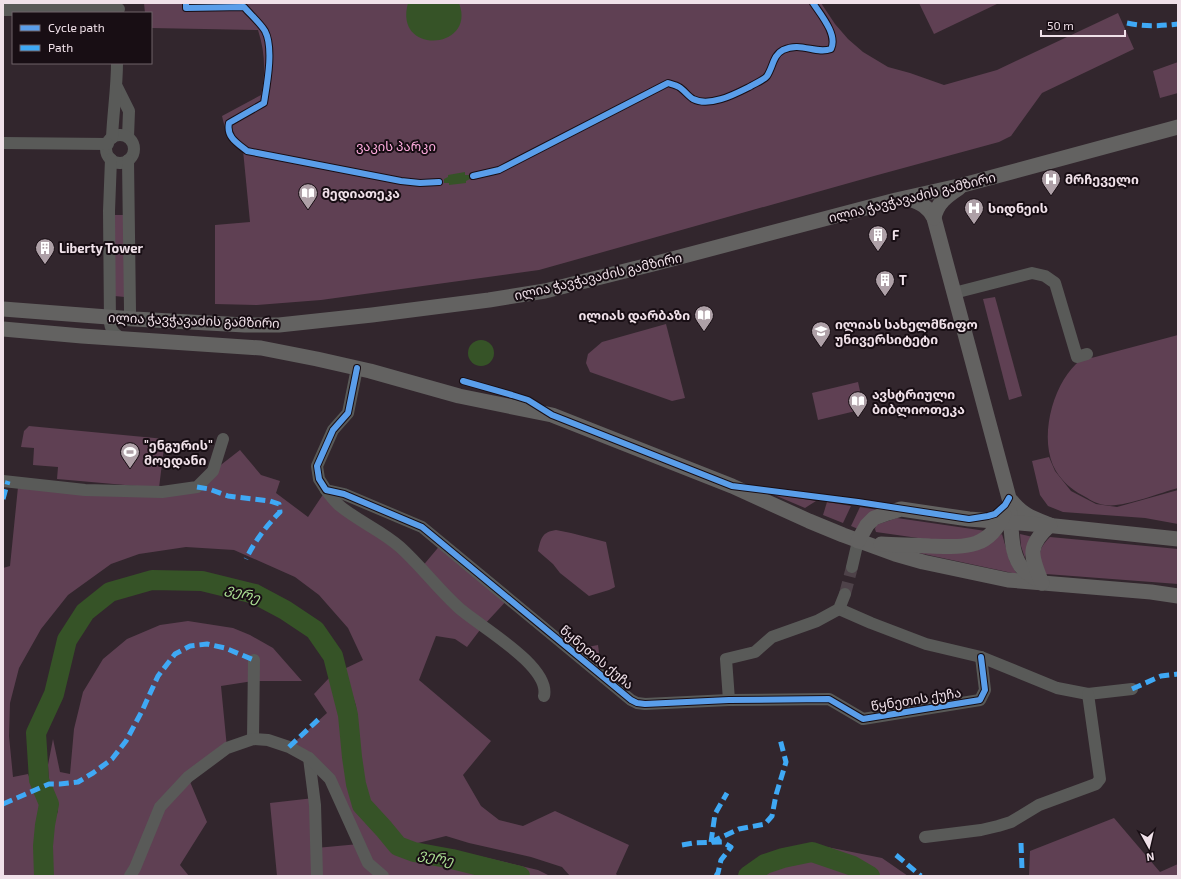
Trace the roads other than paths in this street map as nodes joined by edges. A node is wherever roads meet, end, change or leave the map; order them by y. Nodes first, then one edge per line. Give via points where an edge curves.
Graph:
1 (119, 8) edge
2 (3, 10) edge
3 (117, 64) edge
4 (117, 87) junction
5 (1178, 127) edge
6 (128, 138) junction
7 (110, 141) junction
8 (3, 144) edge
9 (111, 159) junction
10 (128, 160) junction
11 (963, 185) junction
12 (908, 198) junction
13 (934, 218) junction
14 (954, 293) junction
15 (3, 309) edge
16 (110, 317) junction
17 (134, 319) junction
18 (3, 329) edge
19 (121, 338) junction
20 (1087, 354) dead end
21 (357, 368) junction
22 (223, 439) dead end
23 (3, 481) edge
24 (326, 490) junction
25 (1009, 498) junction
26 (969, 519) junction
27 (1006, 522) junction
28 (1050, 525) junction
29 (1178, 539) edge
30 (863, 542) junction
31 (852, 567) tunnel mouth
32 (1043, 584) junction
33 (844, 594) tunnel mouth
34 (1178, 596) edge
35 (839, 609) junction
36 (981, 657) junction
37 (254, 660) dead end
38 (1132, 689) dead end
39 (1088, 694) junction
40 (544, 696) dead end
41 (729, 700) junction
42 (253, 739) junction
43 (309, 758) junction
44 (925, 837) dead end
45 (130, 876) edge
46 (317, 876) edge
47 (383, 876) edge

1 - 2 street
3 - 4 street
4 - 6 street via 129,111
4 - 7 street
5 - 11 main road, ილია ჭავჭავაძის გამზირი
6 - 7 street via 120,135
6 - 10 street via 134,144 134,149 132,157
7 - 8 street
7 - 9 street via 107,151
9 - 10 street via 119,163
9 - 16 street
10 - 17 street via 130,314
11 - 12 main road, ილია ჭავჭავაძის გამზირი
11 - 13 main road via 939,204
12 - 13 main road via 928,208
12 - 17 main road, ილია ჭავჭავაძის გამზირი via 545,291 496,299 279,324 245,325
13 - 14 main road
14 - 20 street via 1032,273 1045,276 1055,283 1077,356
14 - 25 main road
15 - 16 main road, ილია ჭავჭავაძის გამზირი
16 - 17 main road, ილია ჭავჭავაძის გამზირი
16 - 19 street via 110,328
18 - 19 main road, ილია ჭავჭავაძის გამზირი
19 - 21 main road, ილია ჭავჭავაძის გამზირი via 261,348
21 - 24 street via 348,413 333,430 317,466 319,479
21 - 30 main road, ილია ჭავჭავაძის გამზირი via 459,396 552,415 732,486
22 - 23 street via 213,471 197,487 162,492 85,490
24 - 40 street via 339,506 399,546 459,608 512,647 538,673 546,691
24 - 41 street, წყნეთის ქუჩა via 344,494 422,527 631,700 645,704
25 - 26 main road via 995,514
25 - 27 main road
25 - 28 main road via 1018,510 1028,517
26 - 27 main road
26 - 30 main road via 902,509 888,512 874,518 867,525
27 - 28 main road
27 - 30 main road via 988,537 971,546
27 - 32 main road via 1023,570
28 - 29 main road
28 - 32 main road via 1038,536 1033,549 1034,564
30 - 31 street
30 - 32 main road, ილია ჭავჭავაძის გამზირი via 895,554 972,573
32 - 34 main road, ილია ჭავჭავაძის გამზირი
33 - 35 street
35 - 36 street via 926,644
35 - 41 street via 817,621 772,637 755,652 726,659
36 - 39 street via 1057,688
36 - 41 street, წყნეთის ქუჩა via 985,690 980,700 863,719 829,699
37 - 42 street
38 - 39 street
39 - 44 street via 1100,779 1096,784 1039,805 1011,822 980,830
42 - 43 street via 268,740 289,747
42 - 45 street via 226,748 215,756 188,777 160,807
43 - 46 street via 315,805
43 - 47 street via 330,779 368,863

